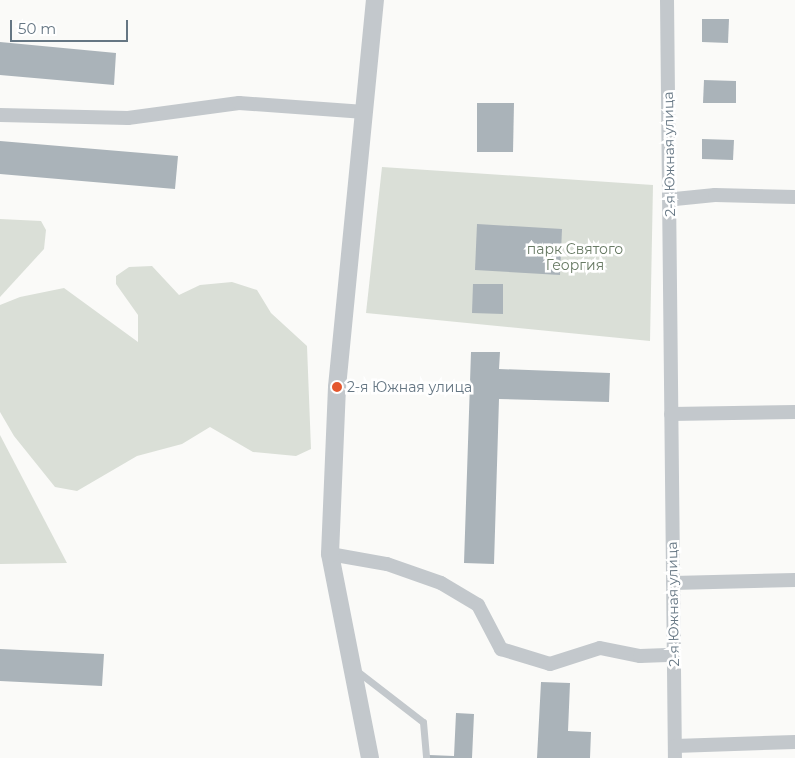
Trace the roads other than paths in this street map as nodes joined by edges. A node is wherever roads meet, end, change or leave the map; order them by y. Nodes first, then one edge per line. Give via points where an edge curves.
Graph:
1 (375, 0) edge
2 (667, 0) edge
3 (365, 112) junction
4 (0, 115) edge
5 (670, 196) junction
6 (795, 196) edge
7 (795, 412) edge
8 (671, 414) junction
9 (330, 554) junction
10 (795, 580) edge
11 (673, 583) junction
12 (674, 655) junction
13 (351, 666) junction
14 (795, 742) edge
15 (675, 752) edge
16 (370, 758) edge
17 (426, 758) edge

1 - 3 street
2 - 5 street, 2-я Южная улица
3 - 4 street via 239,103 128,118
3 - 9 street via 337,387
5 - 6 street via 675,199 715,195
5 - 8 street, 2-я Южная улица
7 - 8 street
8 - 11 street, 2-я Южная улица
9 - 12 street via 387,564 441,583 478,605 501,650 550,664 600,648 640,656
9 - 13 street
10 - 11 street
11 - 12 street, 2-я Южная улица
12 - 15 street, 2-я Южная улица
13 - 16 street
13 - 17 lane via 423,722
14 - 15 street

